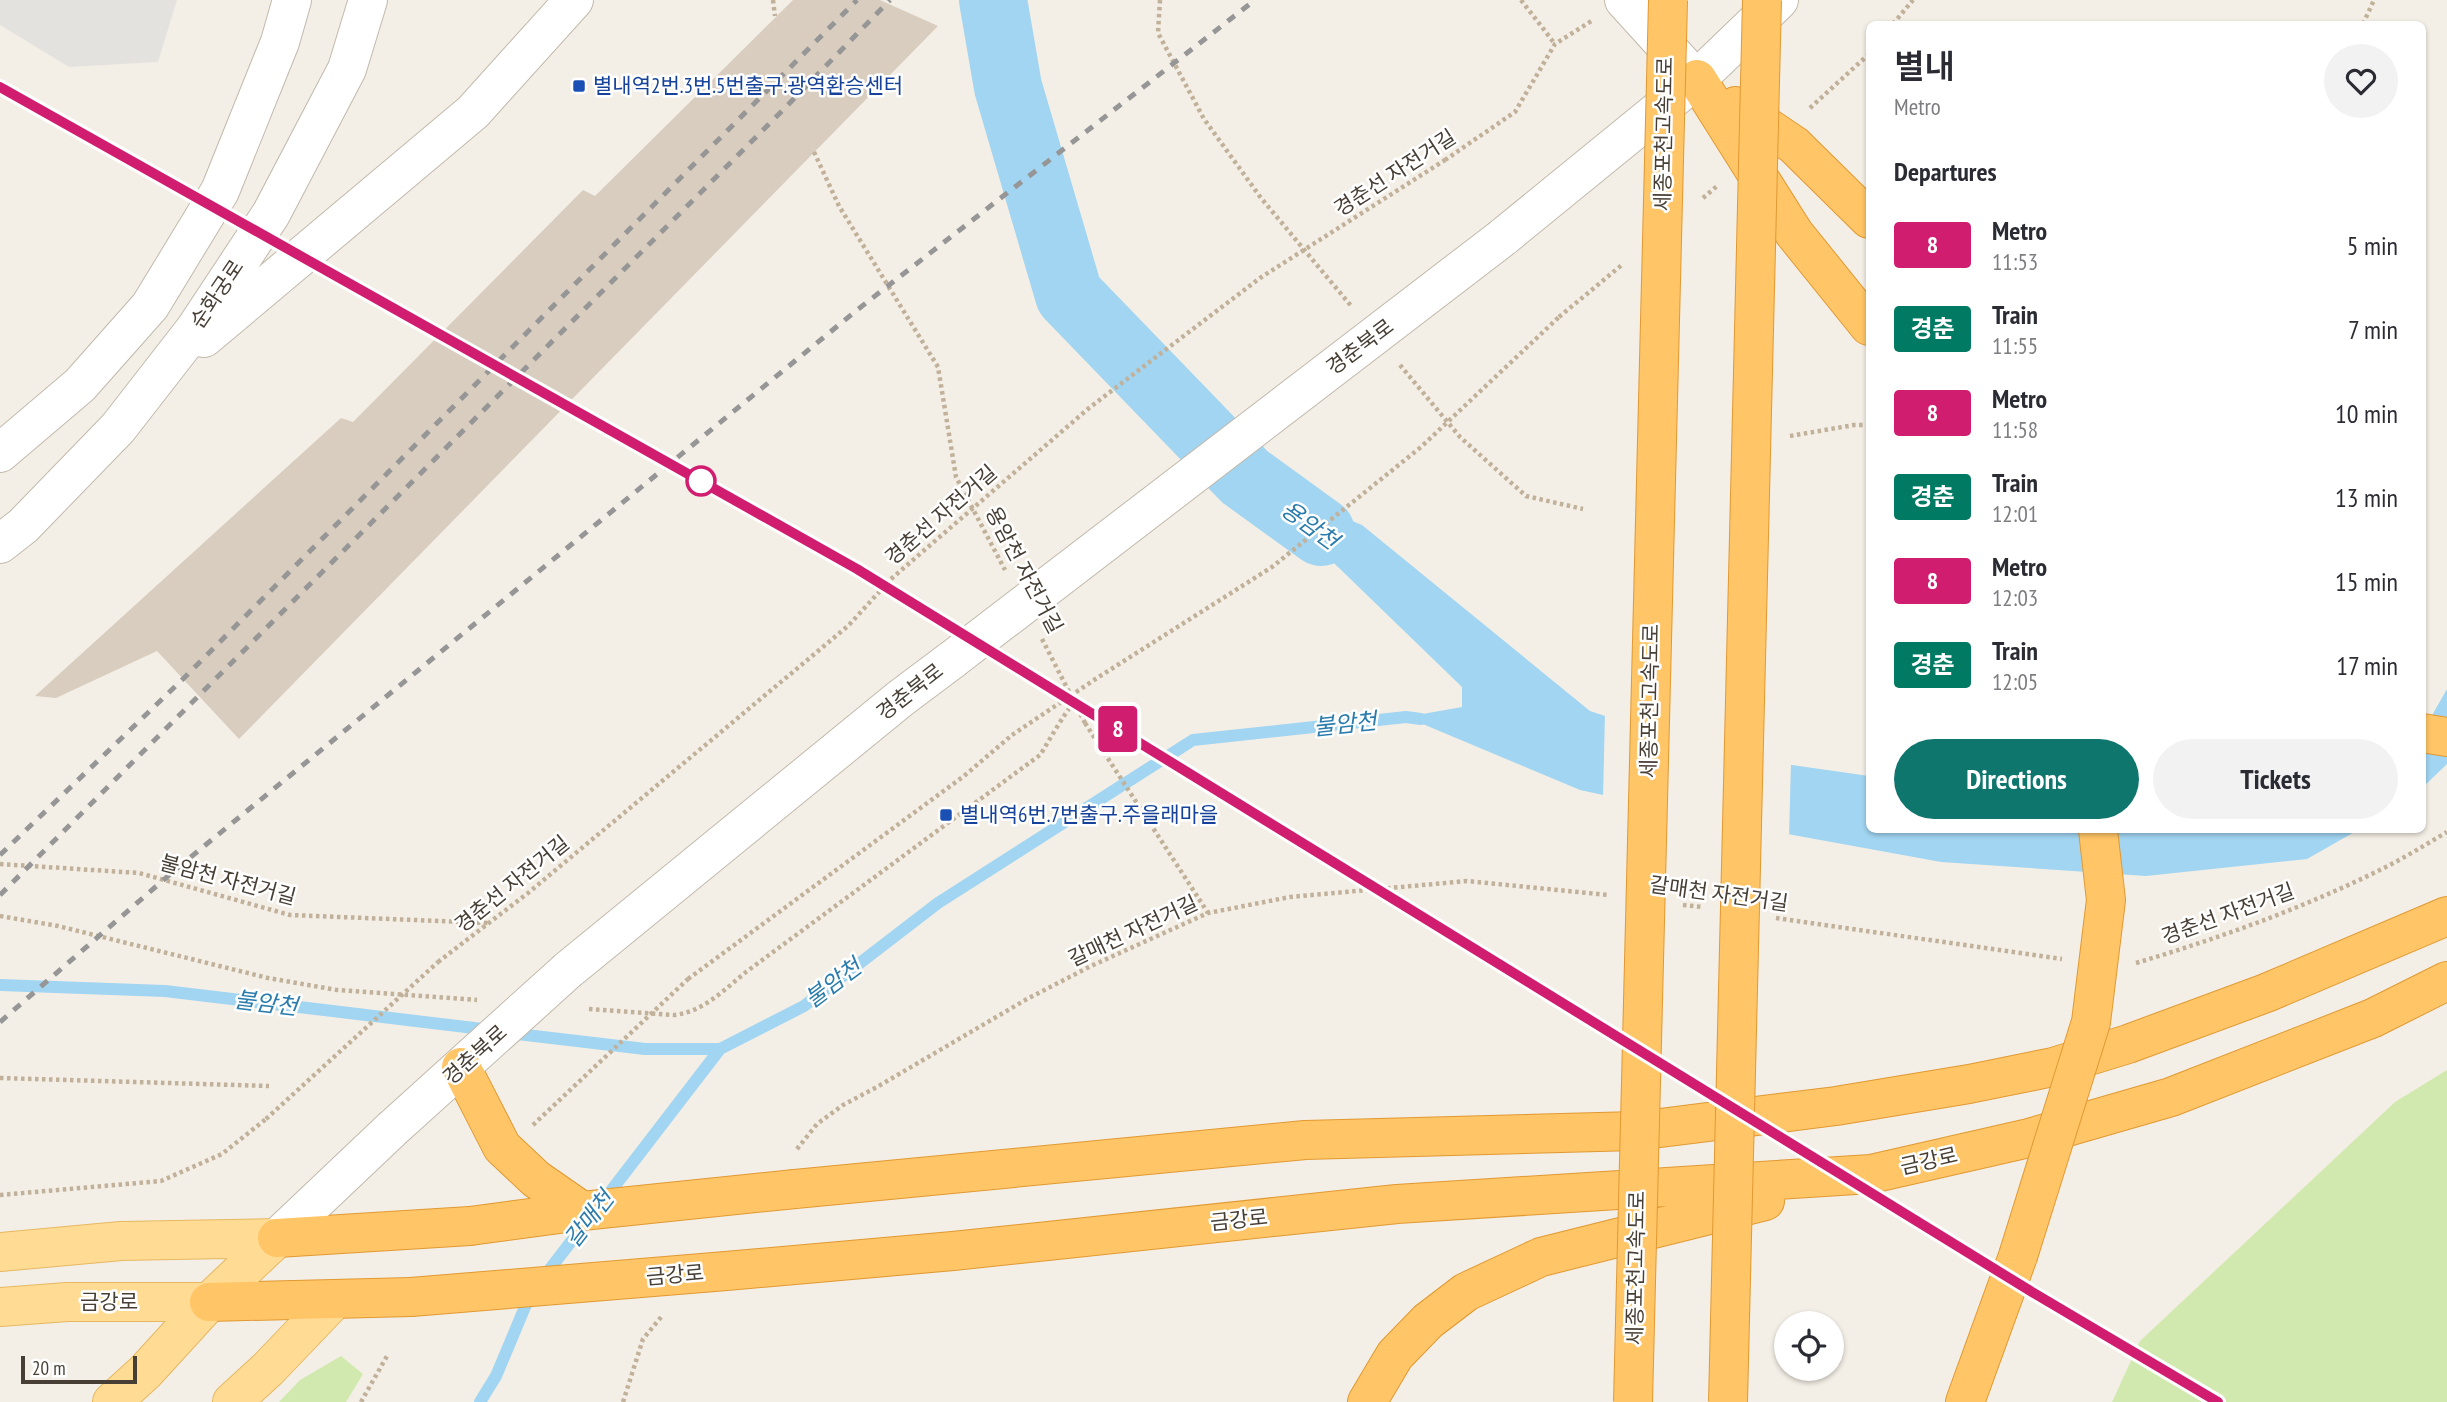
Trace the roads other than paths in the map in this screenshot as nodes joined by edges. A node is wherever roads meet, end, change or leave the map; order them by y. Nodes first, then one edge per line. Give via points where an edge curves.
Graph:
1 (292, 0) edge
2 (368, 0) edge
3 (574, 0) edge
4 (1624, 0) edge
5 (1668, 0) edge
6 (1762, 0) edge
7 (1779, 0) edge
8 (1697, 79) junction
9 (1866, 216) edge
10 (1866, 322) edge
11 (159, 375) junction
12 (0, 453) edge
13 (0, 544) edge
14 (2426, 734) edge
15 (2447, 737) edge
16 (2098, 833) edge
17 (2447, 916) edge
18 (2447, 981) edge
19 (461, 1067) junction
20 (1871, 1174) junction
21 (582, 1211) junction
22 (277, 1238) junction
23 (0, 1252) edge
24 (335, 1299) junction
25 (209, 1302) junction
26 (0, 1307) edge
27 (112, 1402) edge
28 (232, 1402) edge
29 (1367, 1402) edge
30 (1633, 1402) edge
31 (1728, 1402) edge
32 (1965, 1402) edge

1 - 12 street via 220,191 150,306 80,385
2 - 11 street, 순화궁로 via 346,69 271,214
3 - 11 street via 473,112
4 - 8 street
5 - 30 highway, 세종포천고속도로, bridge
6 - 31 highway, bridge
7 - 8 street, 경춘북로
8 - 9 highway via 1794,145
8 - 10 highway via 1794,233
8 - 19 street, 경춘북로, bridge via 1502,239 890,707 568,970
11 - 13 street, 순화궁로 via 118,428
14 - 15 highway
16 - 32 highway, bridge via 2106,900 2091,1022 2018,1256
17 - 21 highway, bridge via 2266,993 2128,1044 2053,1067 1836,1105 1636,1131 1306,1140 793,1172
18 - 20 highway, 금강로 via 2373,1018 2171,1097 2029,1138
19 - 21 highway, bridge via 502,1147
19 - 22 street, 경춘북로, bridge
20 - 24 highway, 금강로, bridge via 1397,1204 726,1271
20 - 29 highway via 1541,1257 1466,1292 1428,1321 1395,1355
21 - 22 highway, bridge via 470,1226
22 - 23 main road via 121,1241
22 - 25 main road, 경춘북로
24 - 25 highway, 금강로
24 - 28 main road
25 - 26 main road, 금강로
25 - 27 main road, 경춘북로

